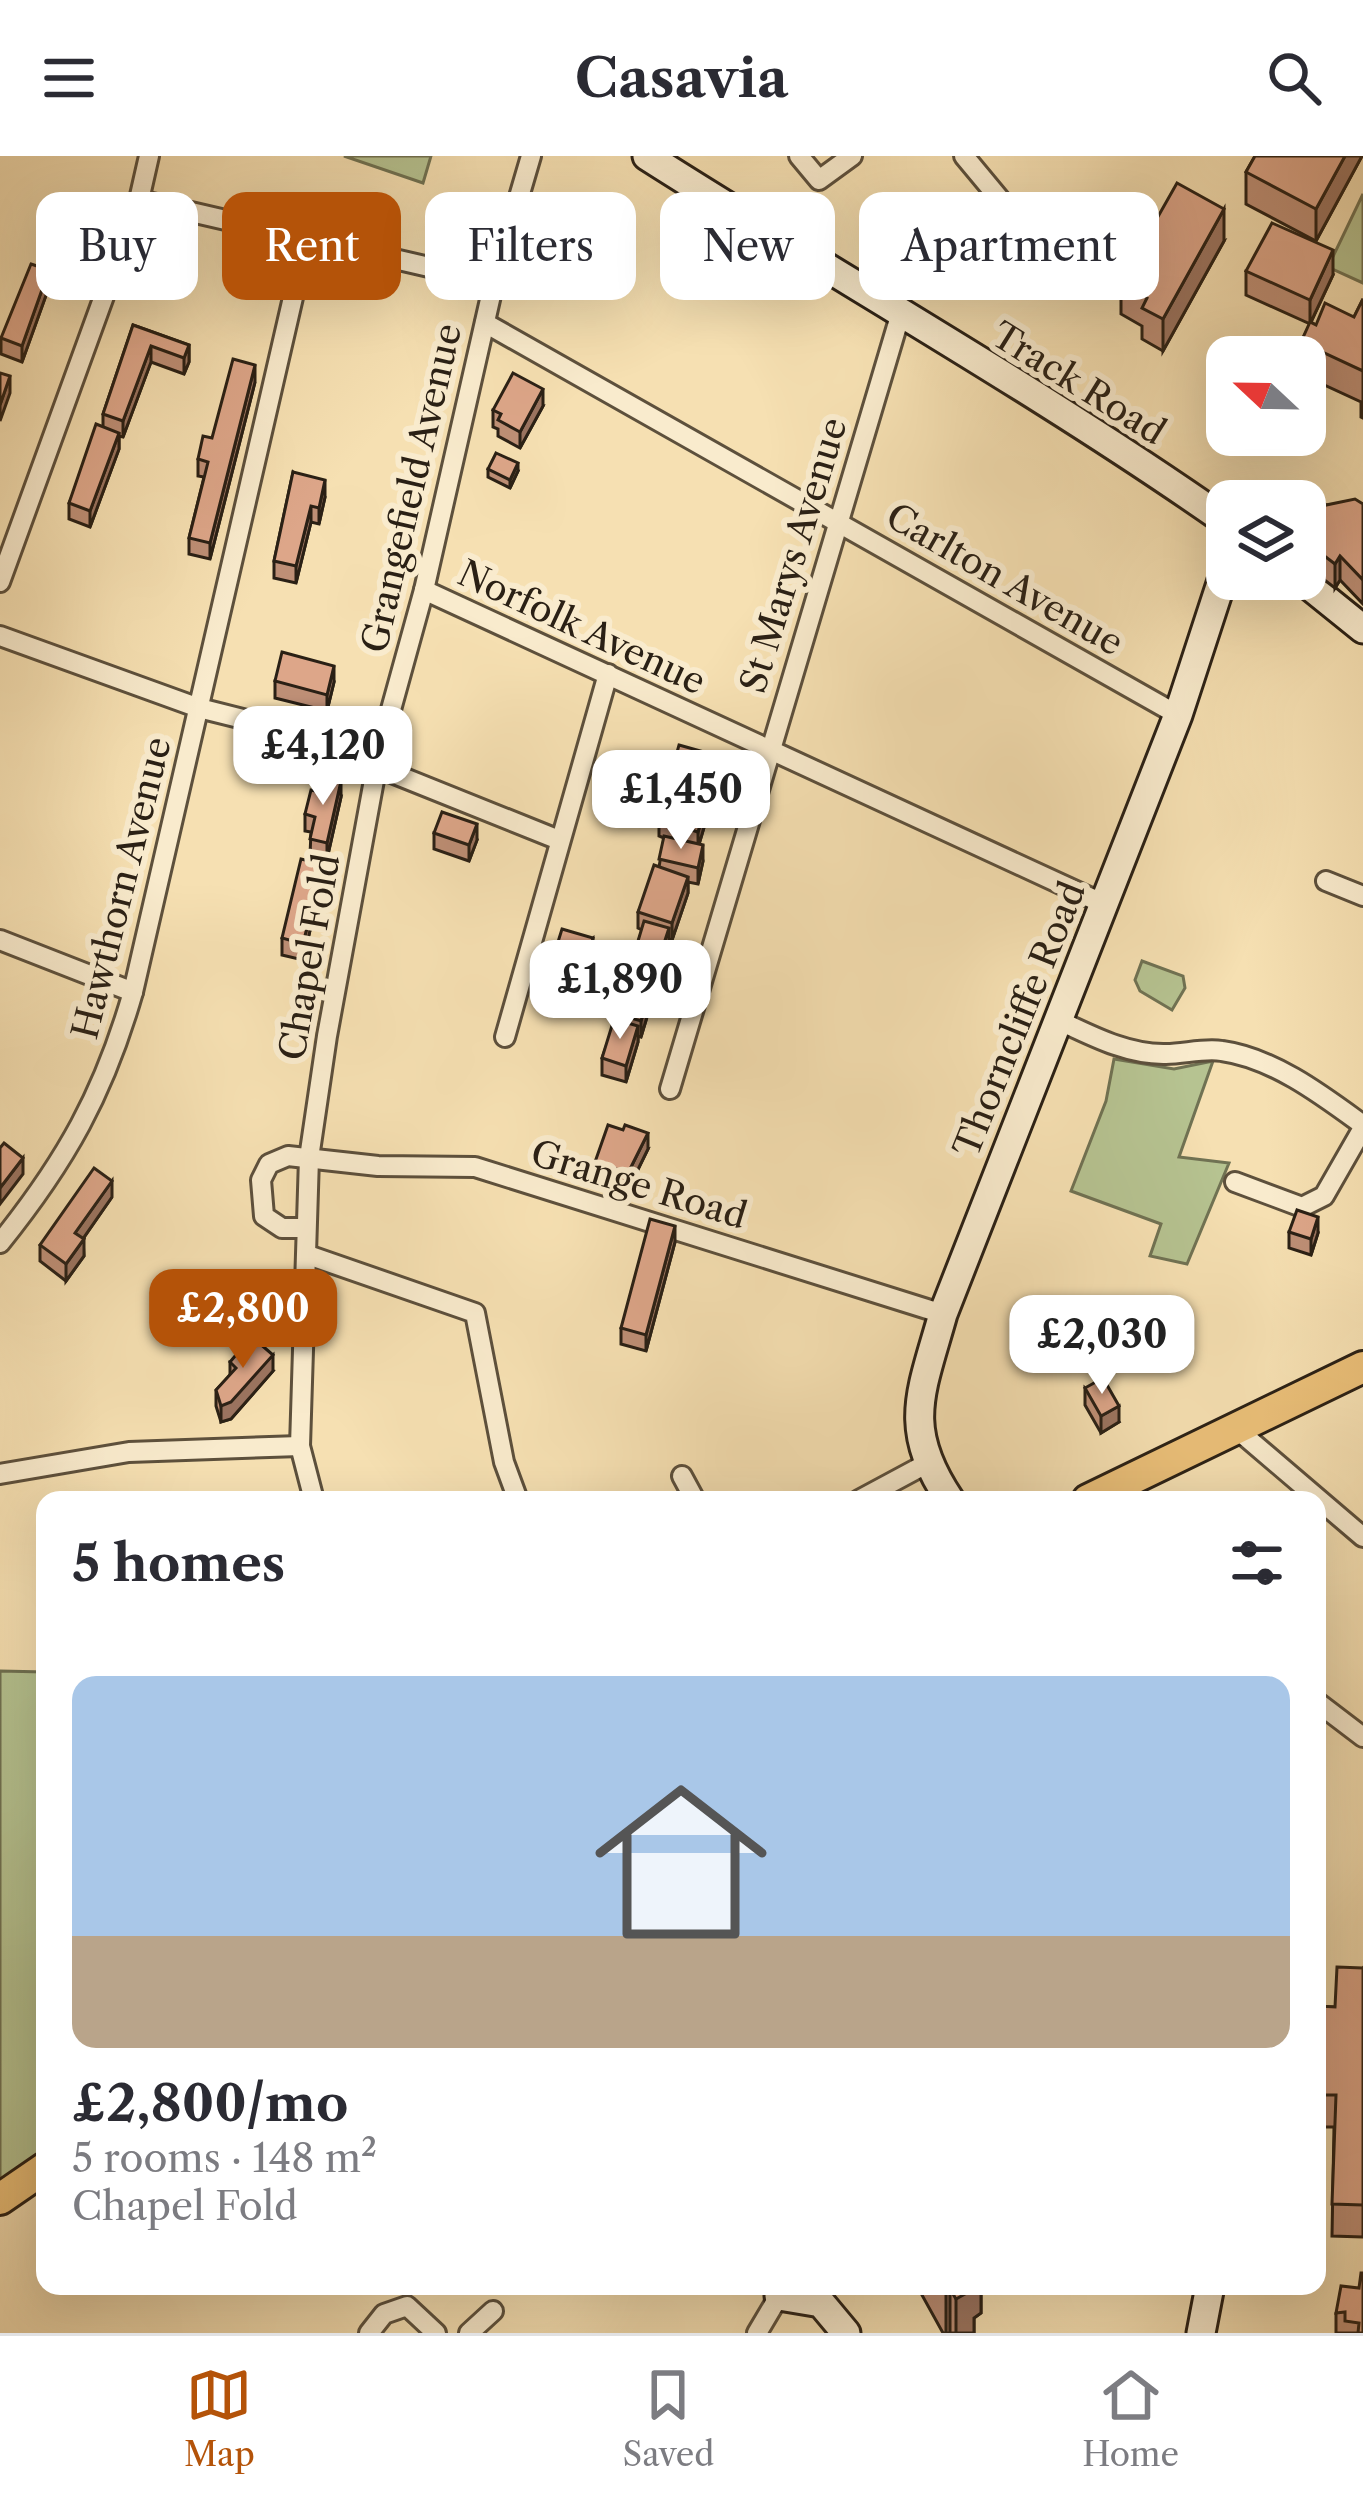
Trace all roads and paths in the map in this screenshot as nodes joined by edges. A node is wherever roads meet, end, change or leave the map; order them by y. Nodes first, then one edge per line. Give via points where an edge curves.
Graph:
1 (149, 156) edge
2 (531, 156) edge
3 (647, 156) edge
4 (799, 156) edge
5 (852, 156) edge
6 (964, 156) edge
7 (141, 192) edge
8 (520, 192) edge
9 (994, 192) edge
10 (103, 300) edge
11 (292, 300) edge
12 (490, 300) edge
13 (900, 316) junction
14 (485, 323) junction
15 (1206, 507) edge
16 (838, 522) junction
17 (0, 582) edge
18 (424, 590) junction
19 (1326, 599) edge
20 (1216, 600) edge
21 (1363, 629) edge
22 (0, 636) edge
23 (608, 674) junction
24 (199, 708) junction
25 (1178, 715) junction
26 (769, 752) junction
27 (378, 760) junction
28 (559, 840) junction
29 (1326, 880) dead end
30 (1363, 896) edge
31 (1104, 904) junction
32 (0, 940) edge
33 (134, 992) junction
34 (1058, 1020) junction
35 (505, 1037) dead end
36 (670, 1089) dead end
37 (1363, 1126) edge
38 (309, 1158) junction
39 (1235, 1182) dead end
40 (306, 1228) junction
41 (0, 1243) edge
42 (308, 1255) junction
43 (943, 1314) junction
44 (1363, 1367) edge
45 (1233, 1426) junction
46 (300, 1446) junction
47 (926, 1464) junction
48 (0, 1474) edge
49 (682, 1476) dead end
50 (312, 1491) edge
51 (515, 1491) edge
52 (690, 1491) edge
53 (876, 1491) edge
54 (944, 1491) edge
55 (1113, 1491) edge
56 (1309, 1491) edge
57 (1326, 1505) edge
58 (1363, 1537) edge
59 (1326, 1709) edge
60 (1363, 1737) edge
61 (36, 2174) edge
62 (0, 2199) edge
63 (778, 2295) edge
64 (793, 2295) edge
65 (1208, 2295) edge
66 (493, 2311) dead end
67 (369, 2333) edge
68 (436, 2333) edge
69 (469, 2333) edge
70 (757, 2333) edge
71 (846, 2333) edge
72 (1201, 2333) edge

1 - 7 street
2 - 8 street, Grangefield Avenue
3 - 13 street, Track Road
4 - 5 street via 819,180
6 - 9 street
10 - 17 street
11 - 24 street, Hawthorn Avenue
12 - 14 street, Grangefield Avenue
13 - 15 street, Track Road via 1106,437
13 - 16 street, St Marys Avenue
14 - 16 street, Carlton Avenue
14 - 18 street, Grangefield Avenue
16 - 25 street, Carlton Avenue
16 - 26 street, St Marys Avenue
18 - 23 street, Norfolk Avenue
18 - 27 street, Grangefield Avenue
19 - 21 street
20 - 25 street, Thorncliffe Road
22 - 24 street
23 - 26 street, Norfolk Avenue
23 - 28 street
24 - 27 street
24 - 33 street, Hawthorn Avenue
25 - 31 street, Thorncliffe Road
26 - 31 street, Norfolk Avenue
26 - 36 street, St Marys Avenue
27 - 28 street
27 - 38 street, Chapel Fold
28 - 35 street
29 - 30 street
31 - 34 street, Thorncliffe Road
32 - 33 street
33 - 41 street, Hawthorn Avenue via 110,1072 77,1136
34 - 37 street via 1123,1047 1255,1059
34 - 43 street, Thorncliffe Road
37 - 39 street via 1324,1196 1302,1207
38 - 40 street, Chapel Fold
38 - 40 street via 269,1164 260,1201 264,1216 282,1228
38 - 43 street, Grange Road via 476,1167
40 - 42 street, Chapel Fold
42 - 46 street, Chapel Fold
42 - 51 street via 476,1312
43 - 47 street, Thorncliffe Road via 919,1414
44 - 45 main road
45 - 55 main road
45 - 56 street
46 - 48 street via 129,1452
46 - 50 street, Chapel Fold
47 - 53 street
47 - 54 street, Thorncliffe Road
49 - 52 street
57 - 58 street
59 - 60 street
61 - 62 main road
63 - 70 street
64 - 71 street via 820,2303
65 - 72 street
66 - 69 street
67 - 68 street via 384,2314 407,2306

